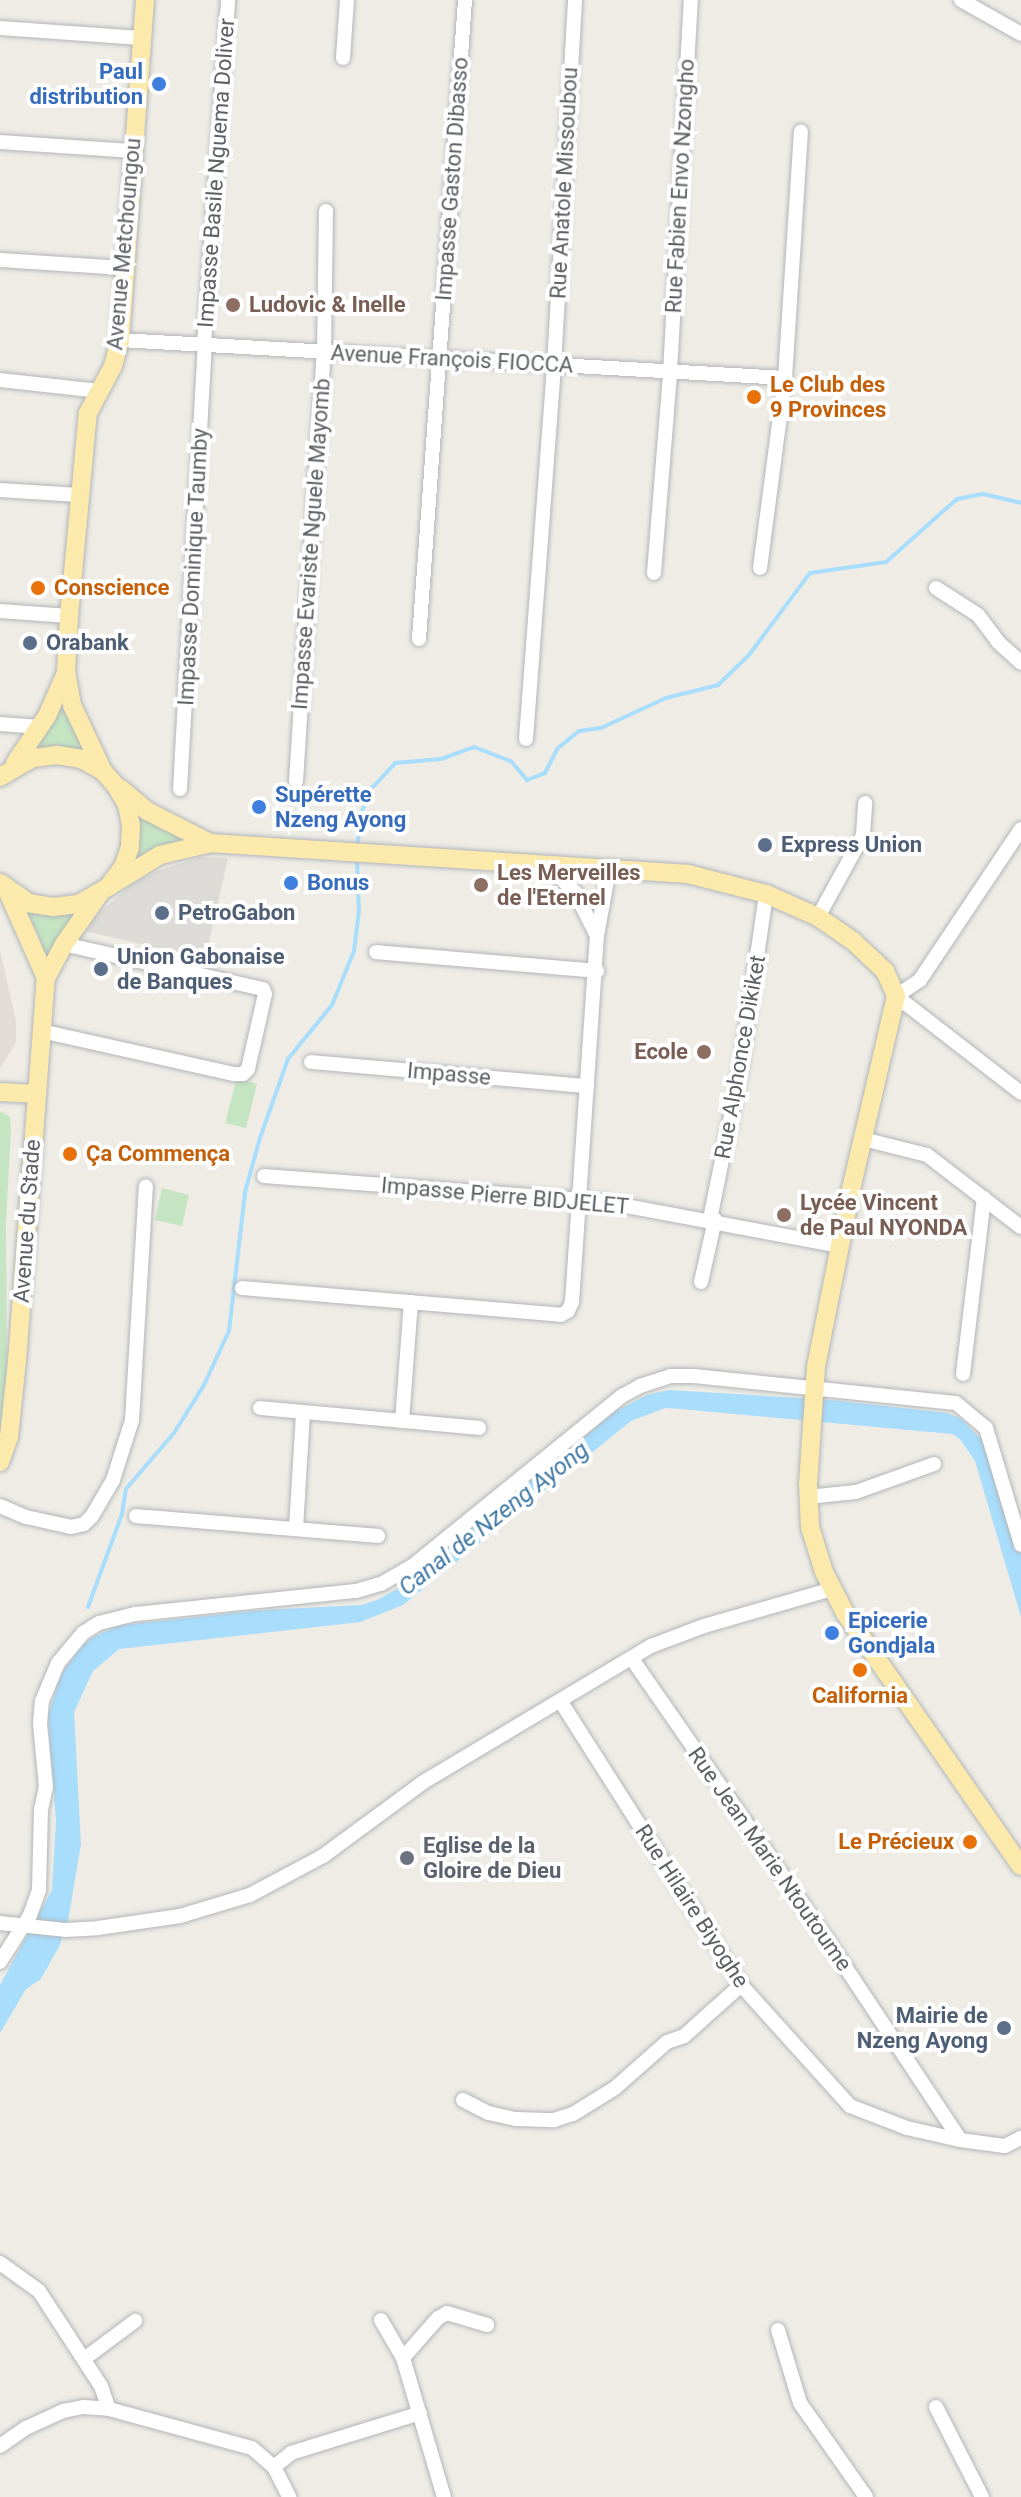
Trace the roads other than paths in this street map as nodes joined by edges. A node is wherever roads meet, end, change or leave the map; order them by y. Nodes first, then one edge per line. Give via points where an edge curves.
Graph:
1 (145, 0) edge
2 (228, 0) edge
3 (347, 0) edge
4 (465, 0) edge
5 (575, 0) edge
6 (691, 0) edge
7 (961, 0) edge
8 (0, 28) edge
9 (1021, 34) edge
10 (141, 38) junction
11 (343, 58) dead end
12 (801, 132) dead end
13 (0, 142) edge
14 (131, 151) junction
15 (326, 211) dead end
16 (0, 260) edge
17 (124, 268) junction
18 (120, 340) junction
19 (204, 345) junction
20 (324, 352) junction
21 (439, 358) junction
22 (554, 365) junction
23 (670, 372) junction
24 (785, 378) junction
25 (0, 380) edge
26 (99, 391) junction
27 (0, 490) edge
28 (79, 495) junction
29 (760, 568) dead end
30 (654, 573) dead end
31 (936, 588) dead end
32 (0, 611) edge
33 (69, 616) junction
34 (419, 639) dead end
35 (1021, 663) edge
36 (66, 672) junction
37 (0, 724) edge
38 (41, 727) junction
39 (526, 739) dead end
40 (103, 771) junction
41 (3, 775) edge
42 (296, 781) dead end
43 (116, 786) junction
44 (180, 789) dead end
45 (865, 803) dead end
46 (1021, 829) edge
47 (211, 843) junction
48 (545, 863) junction
49 (609, 869) junction
50 (4, 887) edge
51 (104, 890) junction
52 (766, 894) junction
53 (818, 917) junction
54 (597, 936) junction
55 (64, 944) junction
56 (376, 952) dead end
57 (597, 971) junction
58 (46, 978) junction
59 (896, 996) junction
60 (41, 1031) junction
61 (311, 1062) dead end
62 (587, 1086) junction
63 (0, 1092) edge
64 (1021, 1093) edge
65 (36, 1094) junction
66 (863, 1139) junction
67 (264, 1176) dead end
68 (146, 1186) dead end
69 (579, 1198) junction
70 (984, 1198) junction
71 (712, 1220) junction
72 (1021, 1227) edge
73 (839, 1246) junction
74 (701, 1282) dead end
75 (242, 1288) dead end
76 (411, 1302) junction
77 (963, 1374) dead end
78 (814, 1392) junction
79 (260, 1408) dead end
80 (303, 1413) junction
81 (402, 1421) junction
82 (479, 1428) dead end
83 (0, 1462) edge
84 (934, 1464) dead end
85 (808, 1497) junction
86 (0, 1506) edge
87 (136, 1516) dead end
88 (296, 1528) junction
89 (378, 1536) dead end
90 (1021, 1545) edge
91 (832, 1589) junction
92 (632, 1659) junction
93 (561, 1702) junction
94 (1021, 1866) edge
95 (0, 1923) edge
96 (28, 1925) junction
97 (0, 1962) edge
98 (741, 1985) junction
99 (463, 2100) dead end
100 (1021, 2138) edge
101 (960, 2140) junction
102 (0, 2263) edge
103 (381, 2320) dead end
104 (135, 2321) dead end
105 (487, 2325) dead end
106 (778, 2330) dead end
107 (403, 2358) junction
108 (84, 2359) junction
109 (936, 2407) dead end
110 (109, 2409) junction
111 (420, 2413) junction
112 (0, 2446) edge
113 (274, 2467) junction
114 (289, 2497) edge
115 (444, 2497) edge
116 (866, 2497) edge
117 (982, 2497) edge

1 - 10 main road, Avenue Metchoungou
2 - 19 street, Impasse Basile Nguema Doliver
3 - 11 street
4 - 21 street, Impasse Gaston Dibasso
5 - 22 street, Rue Anatole Missoubou
6 - 23 street, Rue Fabien Envo Nzongho
7 - 9 street
8 - 10 street
10 - 14 main road, Avenue Metchoungou
12 - 24 street
13 - 14 street
14 - 17 main road, Avenue Metchoungou
15 - 20 street, Impasse Evariste Nguele Mayomb
16 - 17 street
17 - 18 main road, Avenue Metchoungou
18 - 19 street, Avenue François FIOCCA
18 - 26 main road, Avenue Metchoungou
19 - 20 street, Avenue François FIOCCA
19 - 44 street, Impasse Dominique Taumby
20 - 21 street, Avenue François FIOCCA
20 - 42 street, Impasse Evariste Nguele Mayomb
21 - 22 street, Avenue François FIOCCA
21 - 34 street, Impasse Gaston Dibasso
22 - 23 street, Avenue François FIOCCA
22 - 39 street, Rue Anatole Missoubou
23 - 24 street, Avenue François FIOCCA
23 - 30 street, Rue Fabien Envo Nzongho
24 - 29 street
25 - 26 street
26 - 28 main road, Avenue Metchoungou via 88,413
27 - 28 street
28 - 33 main road, Avenue Metchoungou
31 - 35 street via 978,615
32 - 33 street
33 - 36 main road, Avenue Metchoungou
36 - 38 main road
36 - 40 main road via 77,719
37 - 38 street
38 - 41 main road
40 - 41 main road via 81,759 57,755 33,758
40 - 43 main road
43 - 47 main road via 147,811
43 - 51 main road via 129,815 130,847 123,867
45 - 53 street via 863,835
46 - 59 street via 920,980
47 - 48 main road
47 - 51 main road via 160,855
48 - 49 main road
48 - 54 street via 575,892
49 - 52 main road via 703,876
49 - 54 street
50 - 51 main road via 29,903 53,907 78,904
50 - 58 main road
51 - 55 main road
52 - 53 main road
52 - 71 street, Rue Alphonce Dikiket via 744,1052
53 - 59 main road via 870,955 893,983
54 - 57 street
55 - 58 main road
55 - 60 street via 263,989 248,1069 234,1074
56 - 57 street
57 - 62 street
58 - 60 main road, Avenue du Stade
59 - 64 street
59 - 66 main road
60 - 65 main road, Avenue du Stade
61 - 62 street, Impasse
62 - 69 street
63 - 65 main road
65 - 83 main road, Avenue du Stade via 17,1361 9,1437
66 - 70 street via 927,1155
66 - 73 main road
67 - 69 street, Impasse Pierre BIDJELET
68 - 86 street via 132,1420 113,1480 92,1516 71,1527
69 - 71 street, Impasse Pierre BIDJELET
69 - 76 street via 568,1311 561,1315
70 - 72 street
70 - 77 street
71 - 73 street, Impasse Pierre BIDJELET
71 - 74 street, Rue Alphonce Dikiket
73 - 78 main road
75 - 76 street
76 - 81 street
78 - 85 main road
78 - 90 street via 942,1401 971,1412 986,1428 996,1452
78 - 96 street via 694,1376 660,1378 622,1396 415,1564 381,1584 136,1614 89,1628 58,1663 42,1701 42,1867
79 - 80 street
80 - 81 street
80 - 88 street
81 - 82 street
84 - 85 street via 856,1492
85 - 91 main road via 810,1527
87 - 88 street
88 - 89 street
91 - 92 street via 704,1626
91 - 94 main road
92 - 93 street
92 - 101 street, Rue Jean Marie Ntoutoume
93 - 96 street via 422,1783 274,1885 180,1916 65,1930
93 - 98 street, Rue Hilaire Biyoghe
95 - 96 street
96 - 97 street
98 - 99 street via 684,2036 667,2042 615,2088 573,2114 554,2120 516,2119
98 - 101 street, Rue Hilaire Biyoghe via 850,2106 907,2128
100 - 101 street, Rue Hilaire Biyoghe via 1005,2146
102 - 108 street via 39,2291
103 - 107 street
104 - 108 street
105 - 107 street via 447,2313
106 - 116 street via 800,2403
107 - 111 street
108 - 110 street
109 - 117 street
110 - 112 street via 63,2411
110 - 113 street via 236,2441
111 - 113 street via 291,2453
111 - 115 street
113 - 114 street

